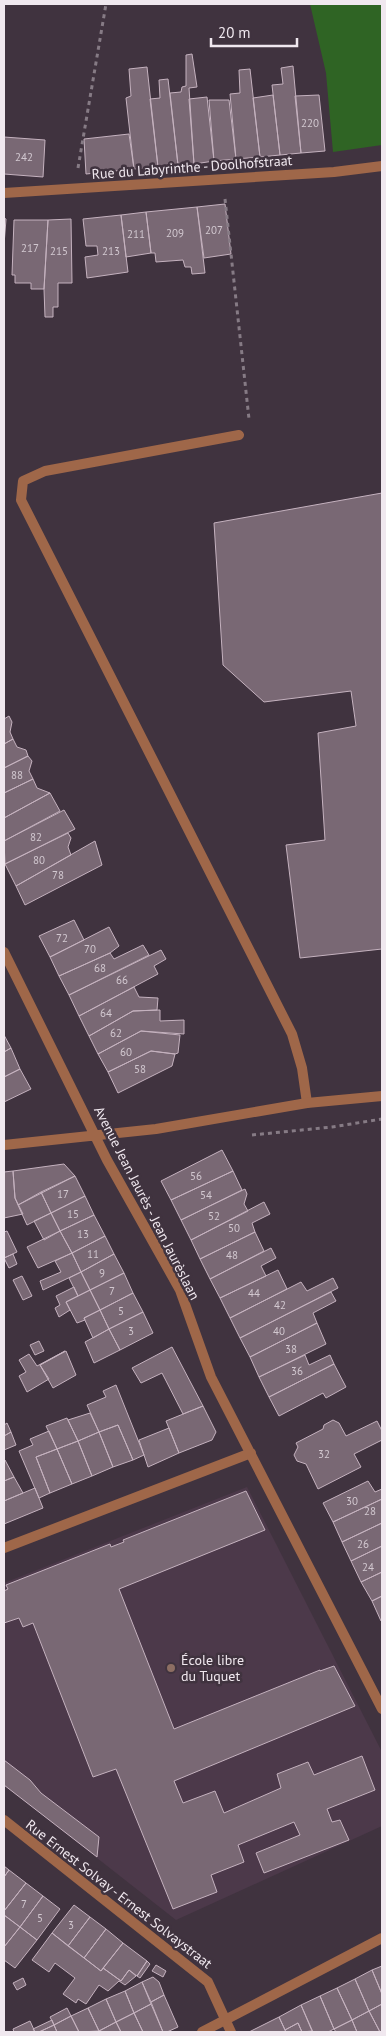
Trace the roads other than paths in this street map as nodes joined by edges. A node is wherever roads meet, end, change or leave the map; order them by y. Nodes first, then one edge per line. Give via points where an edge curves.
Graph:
1 (382, 166) edge
2 (4, 193) edge
3 (239, 435) road end
4 (4, 952) edge
5 (382, 1096) edge
6 (307, 1103) junction
7 (95, 1134) junction
8 (4, 1144) edge
9 (251, 1453) junction
10 (4, 1548) edge
11 (382, 1710) edge
12 (4, 1820) edge
13 (382, 1938) edge
14 (226, 2020) junction
15 (202, 2032) edge
16 (231, 2032) edge

1 - 2 street, Rue du Labyrinthe - Doolhofstraat via 334,172
3 - 6 street via 45,471 23,481 21,500 292,1034 302,1068
4 - 7 street, Avenue Jean Jaurès - Jean Jaurèslaan
5 - 6 street
6 - 7 street via 156,1129
7 - 8 street
7 - 9 street, Avenue Jean Jaurès - Jean Jaurèslaan via 180,1290 212,1377
9 - 10 street
9 - 11 street, Avenue Jean Jaurès - Jean Jaurèslaan
12 - 14 street, Rue Ernest Solvay - Ernest Solvaystraat via 208,1982
13 - 14 street
14 - 15 street
14 - 16 street, Rue Ernest Solvay - Ernest Solvaystraat

